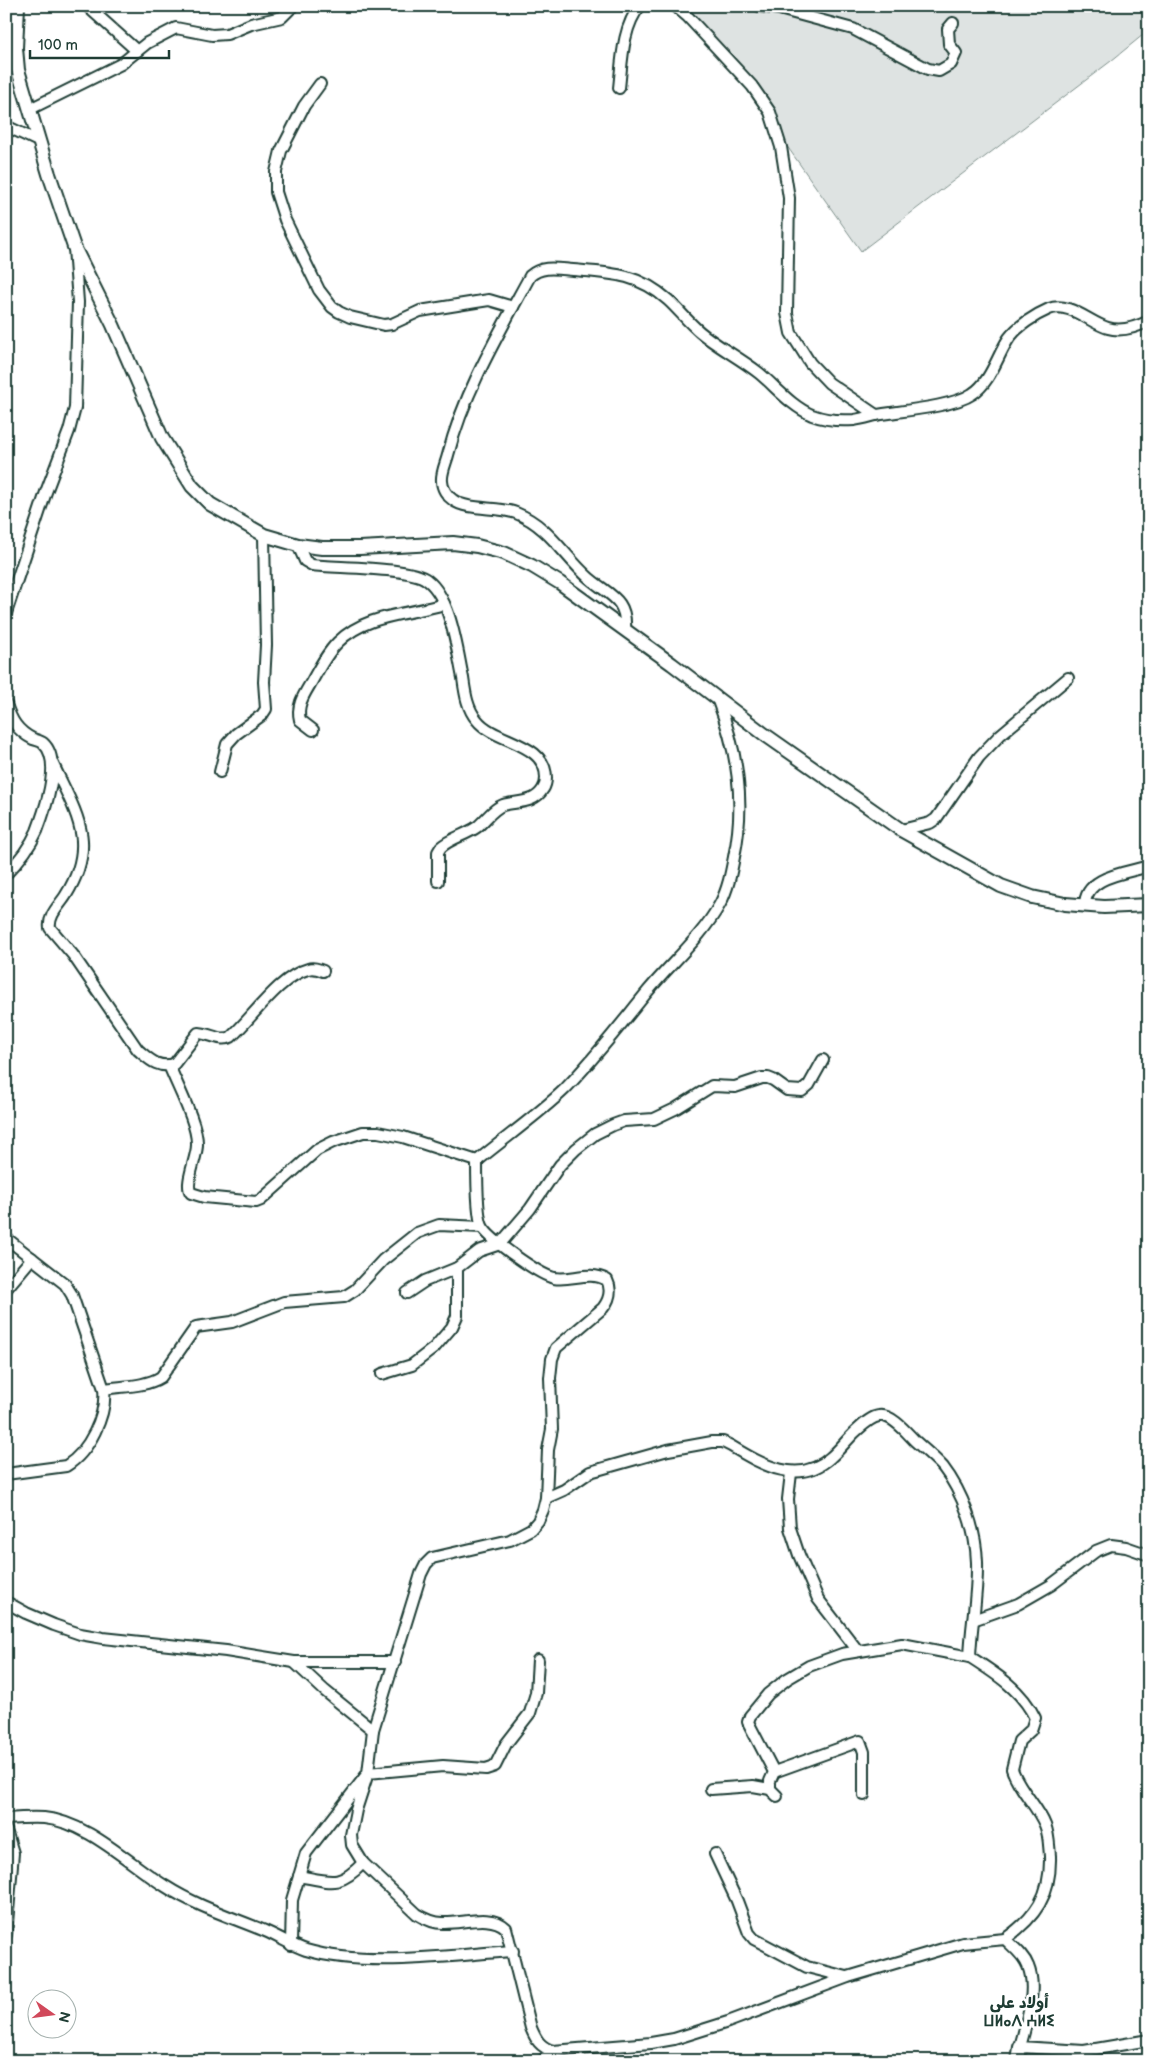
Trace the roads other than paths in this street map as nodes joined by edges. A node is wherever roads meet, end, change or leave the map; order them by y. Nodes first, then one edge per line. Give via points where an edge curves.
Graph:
1 (18, 6) edge
2 (87, 6) edge
3 (293, 6) edge
4 (640, 6) edge
5 (675, 6) edge
6 (759, 6) edge
7 (953, 23) dead end
8 (137, 51) junction
9 (320, 84) dead end
10 (619, 88) dead end
11 (30, 109) junction
12 (6, 126) edge
13 (40, 142) junction
14 (74, 247) junction
15 (513, 307) junction
16 (1149, 321) edge
17 (876, 415) junction
18 (264, 535) junction
19 (298, 545) junction
20 (444, 604) junction
21 (6, 613) edge
22 (625, 630) junction
23 (1068, 678) dead end
24 (717, 698) junction
25 (6, 704) edge
26 (313, 730) dead end
27 (52, 762) junction
28 (220, 772) dead end
29 (901, 830) junction
30 (1149, 866) edge
31 (6, 874) edge
32 (438, 881) dead end
33 (1149, 905) edge
34 (1085, 906) junction
35 (323, 971) dead end
36 (823, 1060) dead end
37 (169, 1065) junction
38 (477, 1160) junction
39 (482, 1227) junction
40 (6, 1238) edge
41 (500, 1244) junction
42 (32, 1258) junction
43 (458, 1268) junction
44 (6, 1288) edge
45 (407, 1293) dead end
46 (382, 1374) dead end
47 (104, 1389) junction
48 (791, 1472) junction
49 (6, 1474) edge
50 (546, 1498) junction
51 (1149, 1555) edge
52 (6, 1602) edge
53 (973, 1620) junction
54 (858, 1651) junction
55 (970, 1657) junction
56 (538, 1660) dead end
57 (294, 1662) junction
58 (395, 1662) junction
59 (373, 1730) junction
60 (368, 1772) junction
61 (774, 1772) junction
62 (711, 1789) dead end
63 (864, 1795) dead end
64 (6, 1819) edge
65 (6, 1830) edge
66 (715, 1854) dead end
67 (363, 1862) junction
68 (299, 1876) junction
69 (6, 1935) edge
70 (1005, 1939) junction
71 (291, 1945) junction
72 (513, 1951) junction
73 (848, 1977) junction
74 (1149, 2040) edge
75 (1020, 2047) junction
76 (553, 2051) junction
77 (542, 2061) edge
78 (1018, 2061) edge

1 - 11 street via 18,70
2 - 8 street
3 - 8 street via 282,16 227,34 212,35 176,28
4 - 10 street via 625,43
5 - 17 street via 752,86 770,112 781,147 789,198 787,313 791,333 829,383
6 - 7 street via 853,29 928,69 939,71 951,64 956,53 949,44 948,30
8 - 11 street via 121,64
9 - 15 street via 304,106 281,152 276,192 285,220 319,290 332,307 350,317 384,325 420,311 489,300
11 - 13 street
12 - 13 street
13 - 14 street
14 - 18 street via 113,325 162,438 178,465 210,504
14 - 21 street via 78,302 74,408
15 - 17 street via 530,276 542,269 627,276 651,286 702,334 813,415 855,420
15 - 22 street via 467,396 441,479 443,489 453,501 515,512 543,528 585,575 620,603 626,616
16 - 17 street via 1130,328 1109,328 1074,311 1050,308 1025,323 1010,337 985,382 972,394 926,407
18 - 19 street
18 - 28 street via 266,710 227,744
19 - 20 street via 301,556 312,565 403,572 426,578
19 - 22 street via 322,548 453,543 478,546 532,566
20 - 26 street via 370,622 337,643 300,704 300,720
20 - 32 street via 473,715 483,726 536,756 542,761 546,773 544,788 531,799 499,807 476,828 440,846
22 - 24 street
23 - 29 street via 1000,735 979,757 936,819
24 - 29 street
24 - 38 street via 736,760 740,797 736,847 720,904 694,940 564,1090
25 - 27 street via 16,727 43,742
27 - 31 street via 53,775 37,831
27 - 37 street via 78,818 83,856 71,887 53,912 50,928 73,954 138,1050 150,1061
29 - 34 street via 1001,886 1032,897
30 - 34 street via 1095,884
33 - 34 street
35 - 37 street via 307,969 282,984 226,1039 202,1033 195,1035 178,1060
36 - 41 street via 802,1091 787,1090 768,1078 735,1087 712,1086 654,1119 624,1121 595,1134 560,1165 530,1209
37 - 38 street via 195,1130 197,1145 188,1186 189,1192 198,1195 240,1201 260,1200 317,1150 371,1131 403,1137
38 - 39 street
39 - 41 street
39 - 47 street via 439,1225 417,1233 344,1297 284,1302 232,1322 196,1328 161,1377 141,1384
40 - 42 street
41 - 43 street via 479,1251
41 - 50 street via 548,1276 597,1276 607,1280 610,1286 603,1308 556,1348 552,1359 552,1429
42 - 44 street
42 - 47 street via 65,1284 72,1295
43 - 45 street via 425,1281
43 - 46 street via 457,1316 449,1332 412,1365
47 - 49 street via 100,1416 91,1437 74,1461 66,1466
48 - 50 street via 774,1469 723,1442 712,1442 668,1450 590,1472
48 - 53 street via 807,1470 830,1458 873,1418 883,1416 896,1423 942,1466 966,1510 974,1533 977,1561
48 - 54 street via 788,1499 790,1528 798,1555 818,1599
50 - 58 street via 538,1521 522,1534 510,1540 432,1558 426,1564
51 - 53 street via 1111,1545 1096,1551 1052,1585 1018,1604
52 - 57 street via 80,1634
53 - 55 street
54 - 55 street via 902,1644
54 - 61 street via 817,1663 787,1679 768,1694 750,1716 749,1725
55 - 70 street via 1006,1681 1035,1718 1031,1730 1019,1741 1012,1769 1045,1826 1050,1874 1038,1907 1023,1926
56 - 60 street via 536,1693 530,1713 506,1744 495,1766 486,1769 443,1766
57 - 58 street
57 - 59 street
58 - 59 street
59 - 60 street
60 - 67 street via 351,1835 352,1845
60 - 68 street via 309,1849
61 - 62 street via 770,1781 774,1792 736,1786
61 - 63 street via 858,1741 862,1743 864,1752
64 - 71 street via 46,1818 72,1827 118,1852 174,1892
65 - 69 street via 13,1853
66 - 73 street via 754,1939 807,1967
67 - 68 street via 349,1877 338,1882
67 - 72 street via 426,1920 444,1924 495,1921 506,1928
68 - 71 street via 292,1900
70 - 73 street via 963,1944
70 - 75 street via 1021,1954 1032,1981
71 - 72 street via 327,1955 382,1958
72 - 76 street via 531,2028 536,2040
73 - 76 street via 674,2039
74 - 75 street via 1084,2051
75 - 78 street
76 - 77 street

